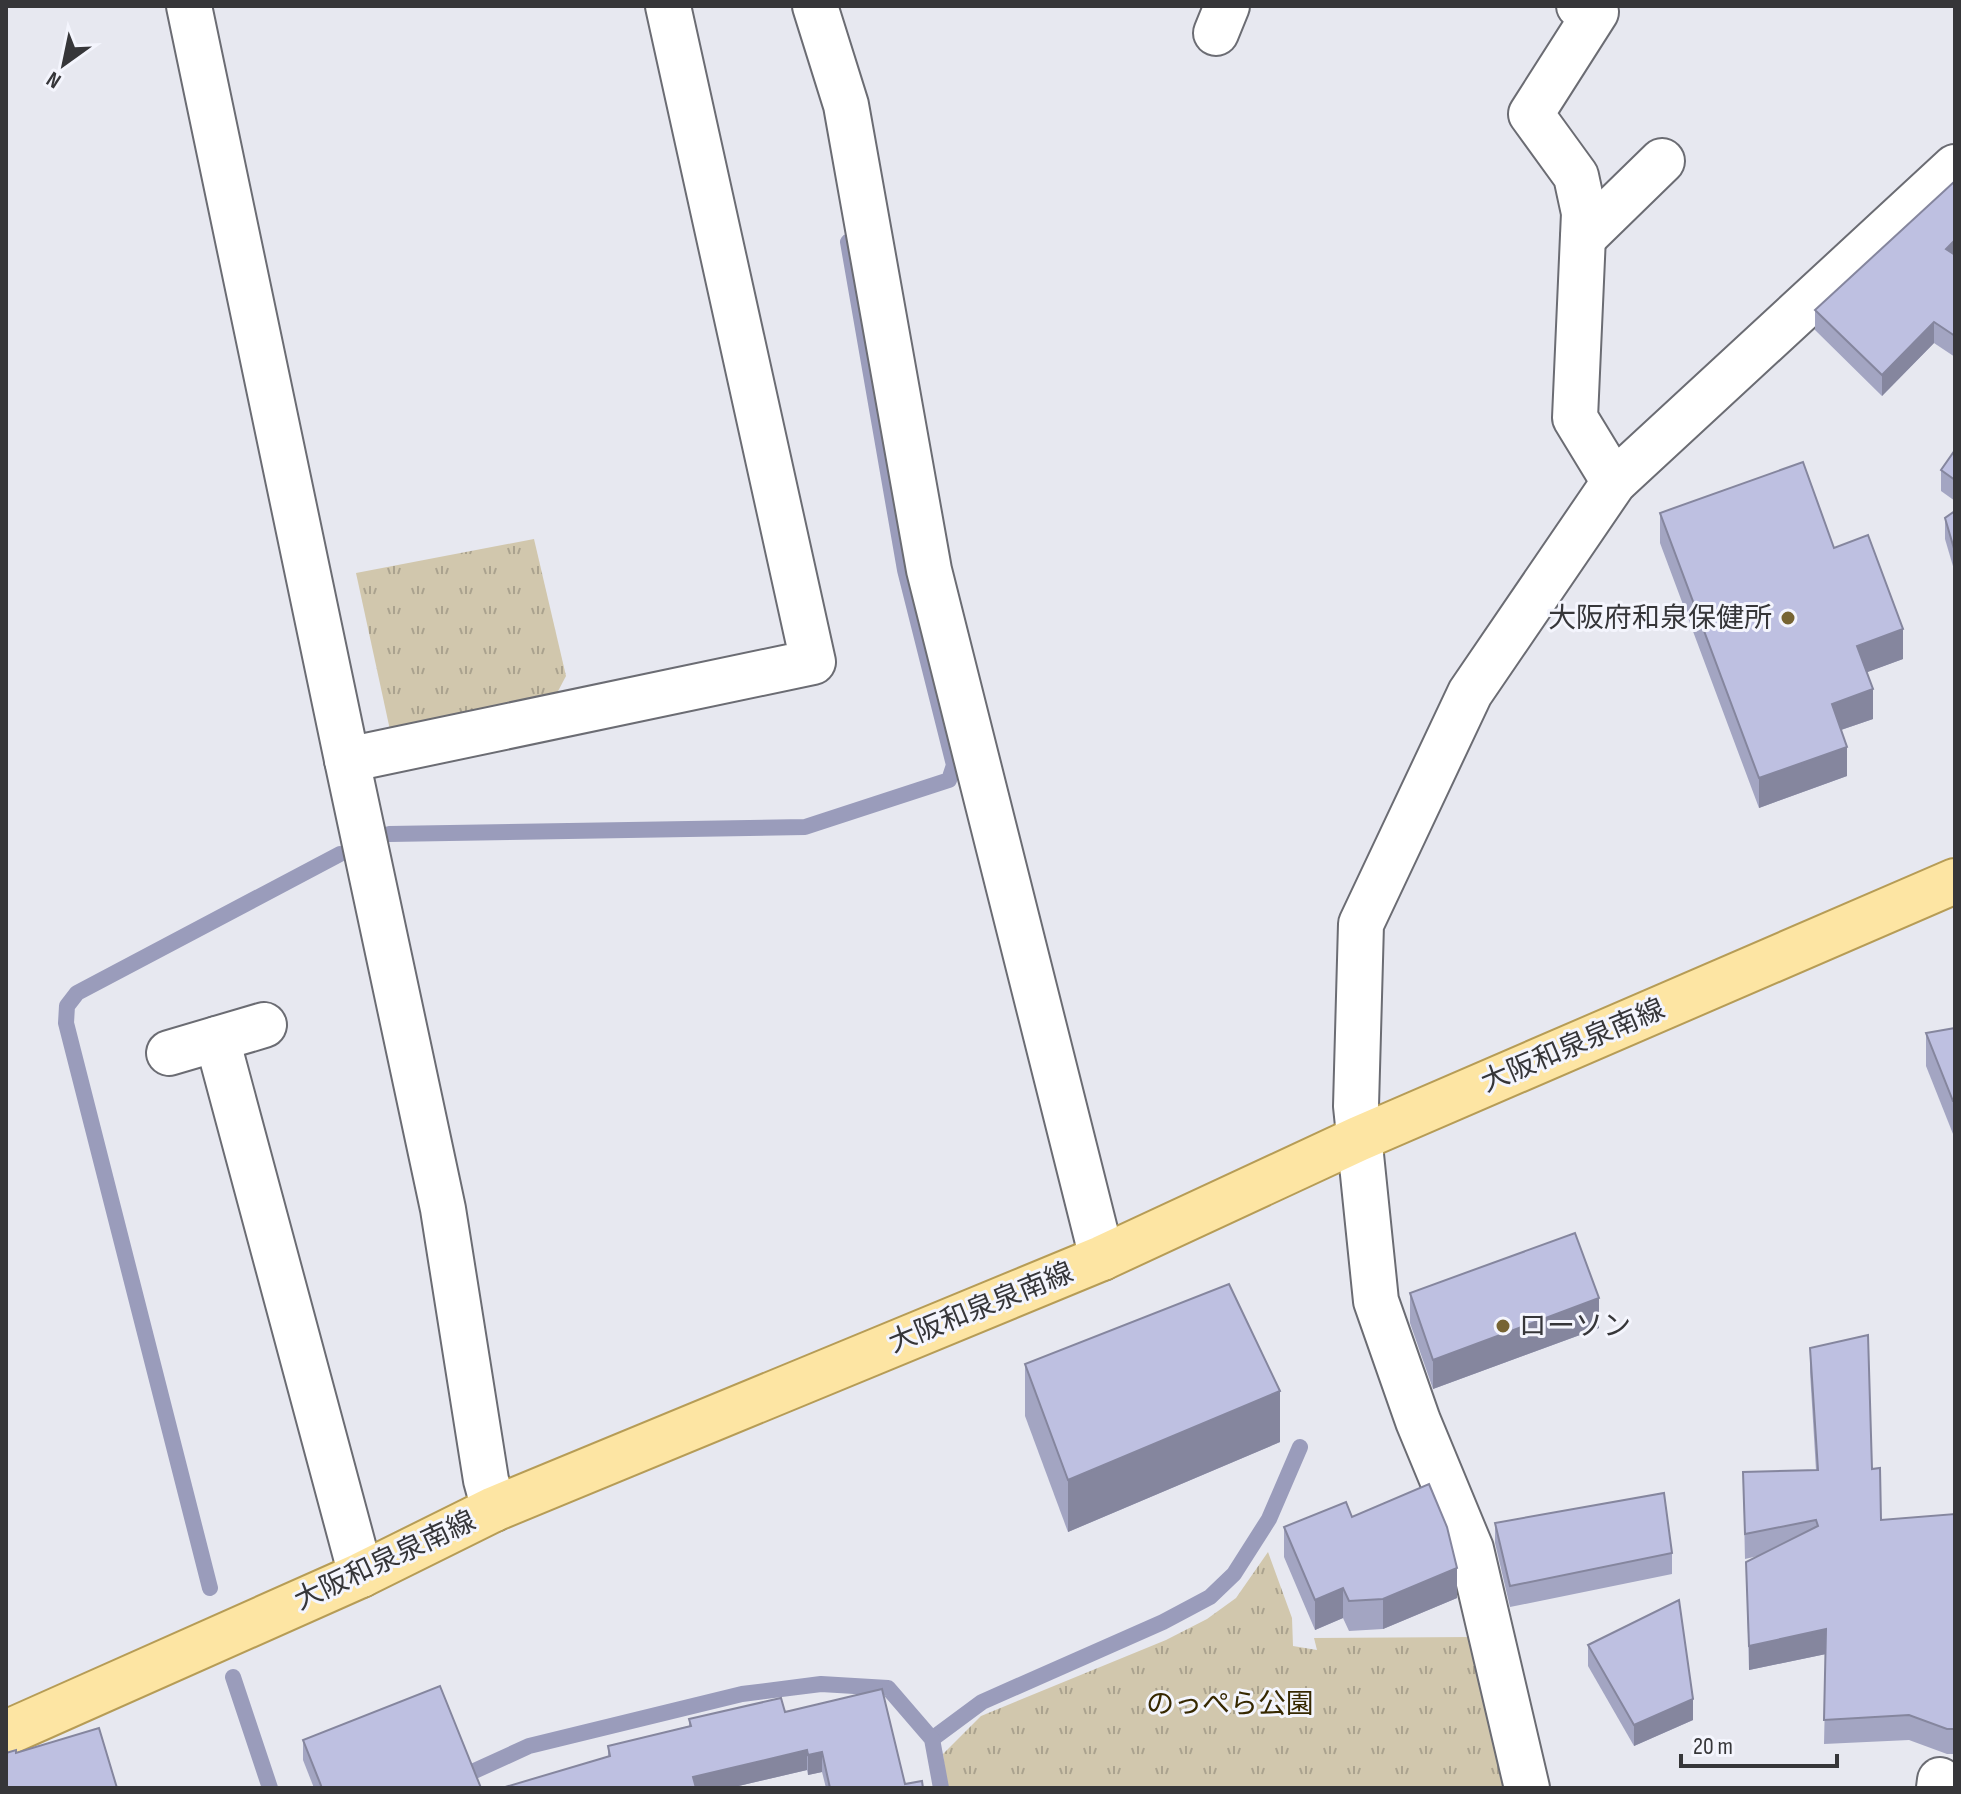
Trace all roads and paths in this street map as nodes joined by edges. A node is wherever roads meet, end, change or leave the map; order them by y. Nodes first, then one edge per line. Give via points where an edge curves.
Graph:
1 (189, 6) edge
2 (668, 6) edge
3 (815, 6) edge
4 (1579, 6) edge
5 (1662, 161) dead end
6 (1955, 167) edge
7 (1583, 238) junction
8 (1614, 482) junction
9 (347, 760) junction
10 (1955, 881) edge
11 (264, 1025) dead end
12 (217, 1039) junction
13 (169, 1053) dead end
14 (1358, 1139) junction
15 (1102, 1258) junction
16 (494, 1509) junction
17 (361, 1575) junction
18 (6, 1733) edge
19 (1527, 1788) edge

1 - 9 street
2 - 9 street via 813,662
3 - 15 street via 846,105 929,570
4 - 7 street via 1596,12 1531,114 1576,176
5 - 7 street
6 - 8 street
7 - 8 street via 1575,418
8 - 14 street via 1470,693 1361,924
9 - 16 street via 443,1209
10 - 14 main road, 大阪和泉泉南線
11 - 12 street
12 - 13 street
12 - 17 street
14 - 15 main road, 大阪和泉泉南線
14 - 19 street via 1376,1301 1471,1549
15 - 16 main road, 大阪和泉泉南線
16 - 17 main road, 大阪和泉泉南線
17 - 18 main road, 大阪和泉泉南線

